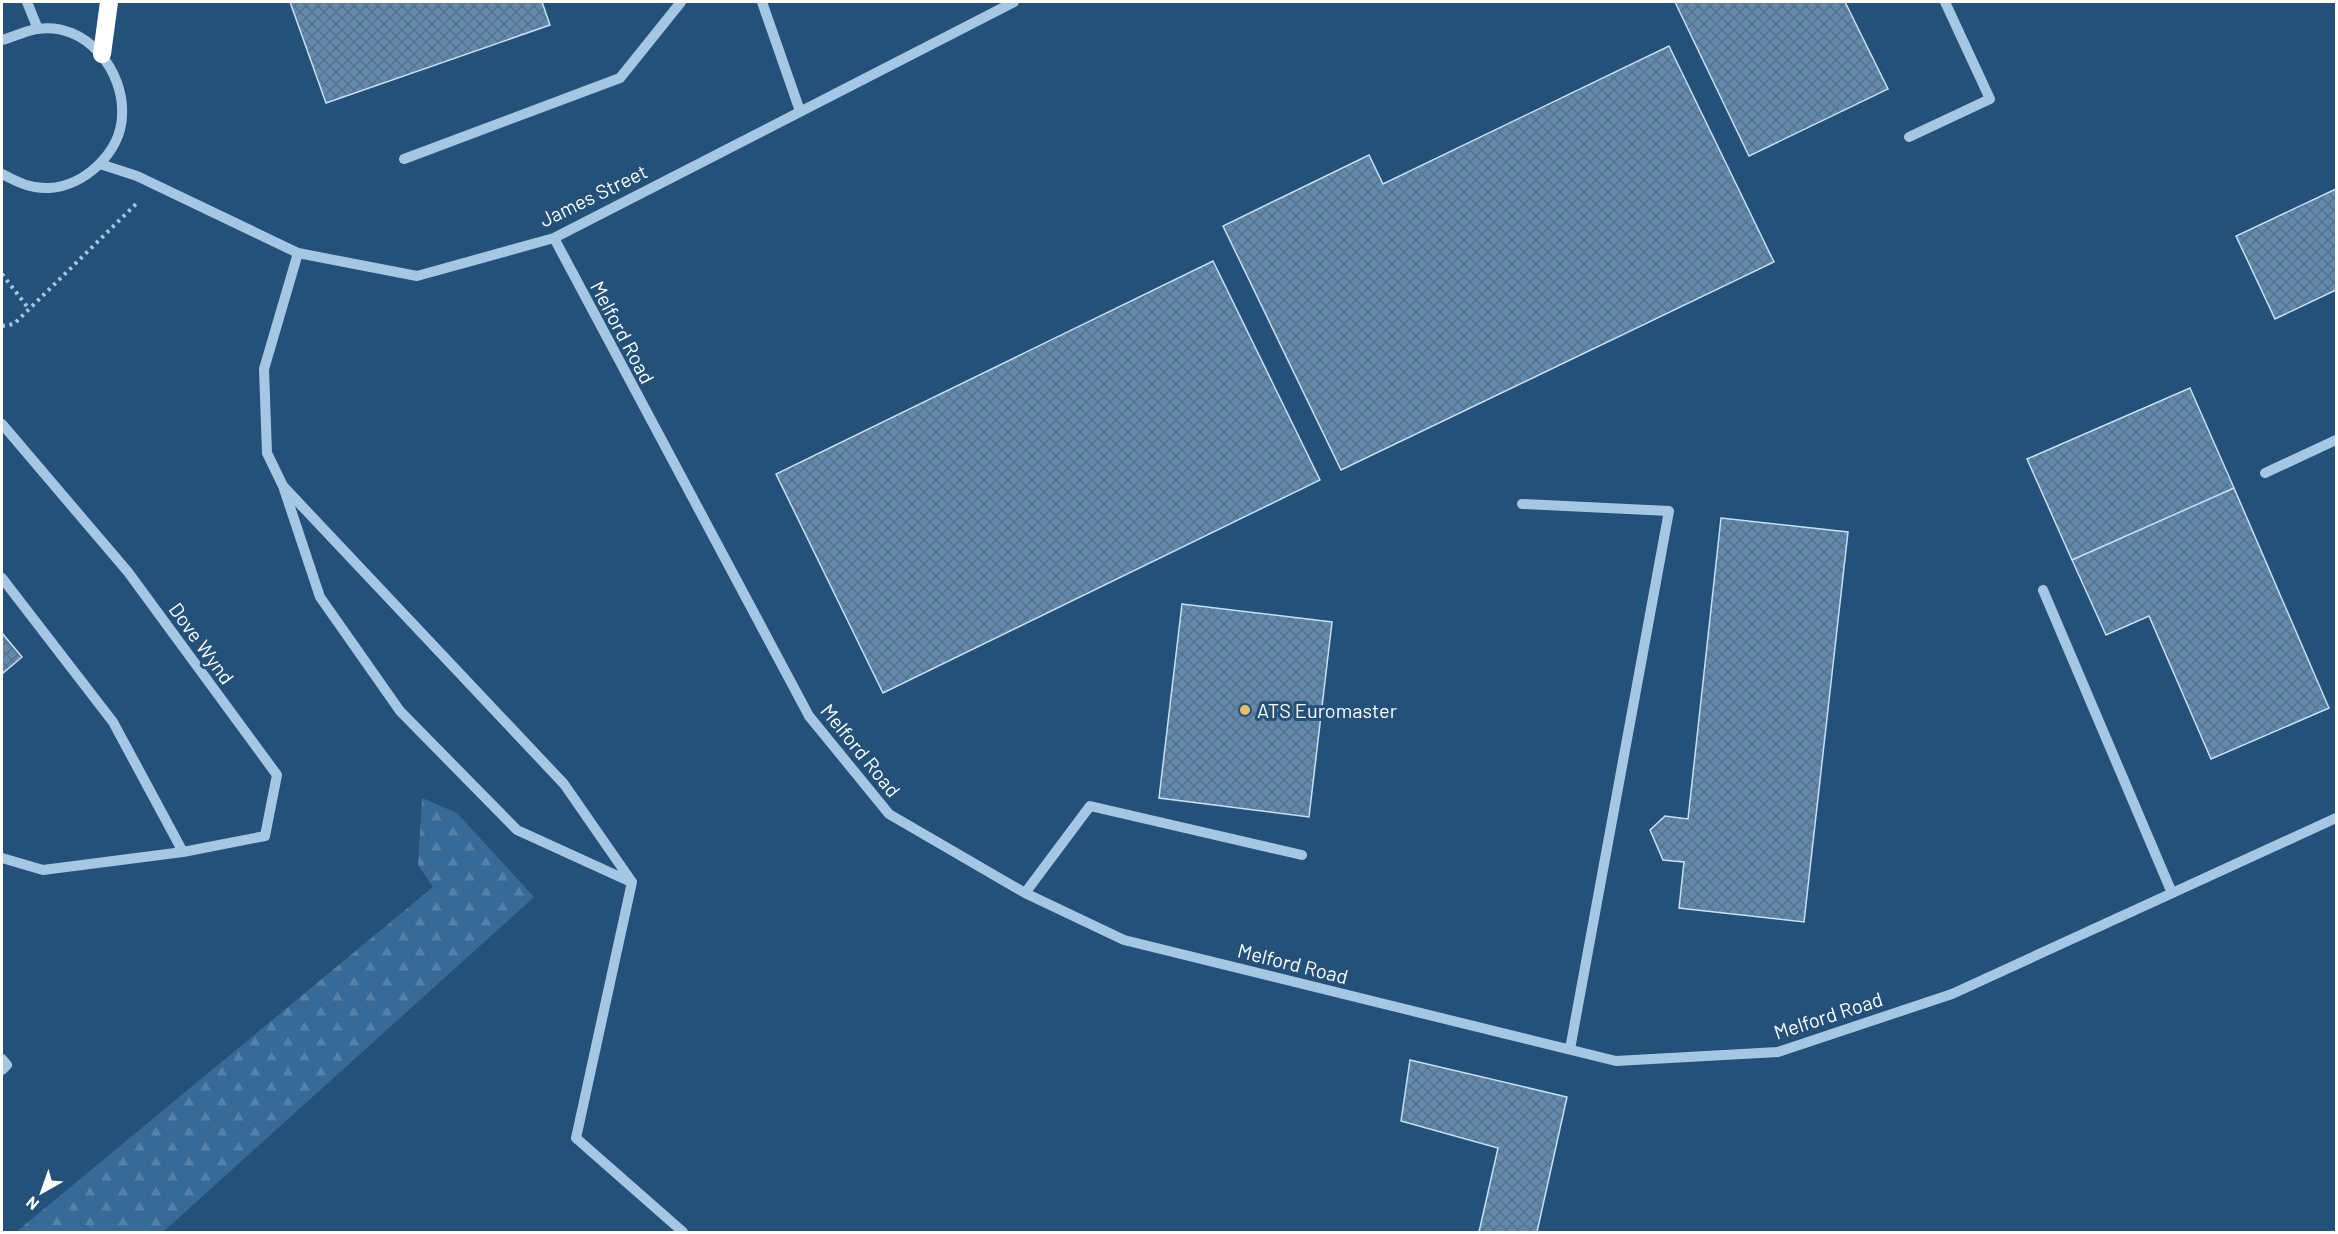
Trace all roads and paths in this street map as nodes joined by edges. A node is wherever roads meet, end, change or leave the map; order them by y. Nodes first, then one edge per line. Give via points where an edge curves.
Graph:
1 (27, 2) edge
2 (109, 2) edge
3 (681, 2) edge
4 (762, 2) edge
5 (1014, 2) edge
6 (1945, 2) edge
7 (38, 29) junction
8 (2, 40) edge
9 (102, 54) junction
10 (800, 111) junction
11 (1909, 137) dead end
12 (404, 159) dead end
13 (100, 164) junction
14 (2, 174) edge
15 (156, 185) junction
16 (554, 237) junction
17 (298, 253) junction
18 (2, 274) edge
19 (29, 309) junction
20 (2, 326) edge
21 (2, 424) edge
22 (2337, 440) edge
23 (2265, 473) dead end
24 (283, 486) junction
25 (1522, 504) dead end
26 (2, 578) edge
27 (2043, 590) dead end
28 (2337, 818) edge
29 (183, 852) junction
30 (1302, 855) dead end
31 (2, 858) edge
32 (632, 882) junction
33 (1025, 893) junction
34 (2172, 893) junction
35 (1570, 1049) junction
36 (2, 1059) edge
37 (2, 1070) edge
38 (684, 1233) edge

1 - 7 street
2 - 9 highway
3 - 12 street via 620,78
4 - 10 street
5 - 10 street, James Street
6 - 11 street via 1990,99
7 - 8 street
7 - 9 street via 66,32
9 - 13 street via 117,78 123,116 115,143
10 - 16 street, James Street
13 - 14 street via 77,180 50,188 23,185
13 - 15 street, James Street
15 - 17 street, James Street
15 - 19 path
16 - 17 street, James Street via 417,276
16 - 33 street, Melford Road via 809,716 889,814
17 - 24 street via 264,369 267,453
18 - 19 path
19 - 20 path via 14,324
21 - 29 street, Dove Wynd via 128,572 277,775 265,836
22 - 23 street
24 - 32 street via 564,784
24 - 32 street via 320,597 400,711 517,830
25 - 35 street via 1669,511
26 - 29 street via 113,722
27 - 34 street
28 - 34 street, Melford Road
29 - 31 street, Dove Wynd via 43,870
30 - 33 street via 1090,806
32 - 38 street via 576,1138
33 - 35 street, Melford Road via 1124,940
34 - 35 street, Melford Road via 1952,994 1778,1052 1616,1060
36 - 37 street via 7,1065

